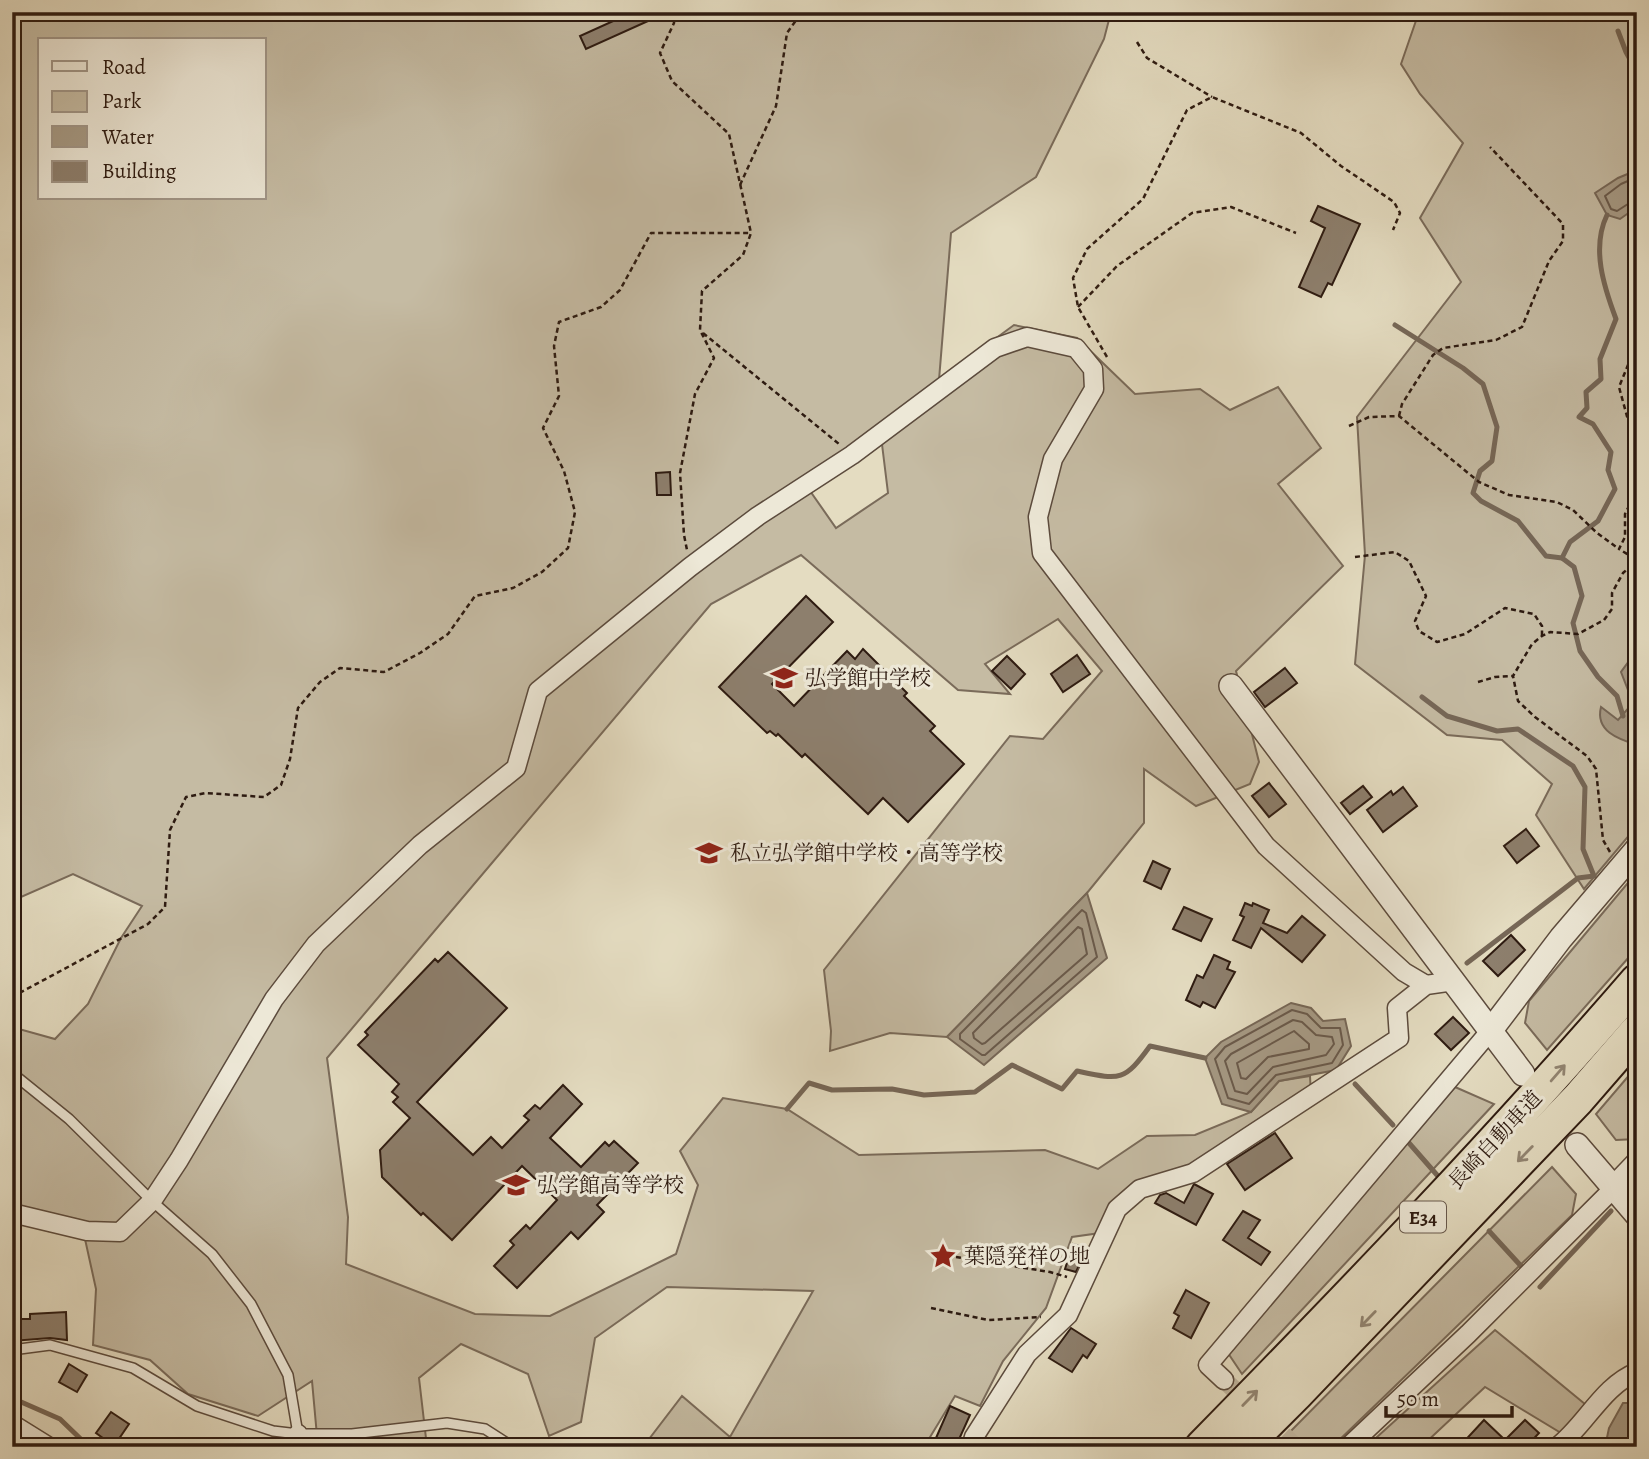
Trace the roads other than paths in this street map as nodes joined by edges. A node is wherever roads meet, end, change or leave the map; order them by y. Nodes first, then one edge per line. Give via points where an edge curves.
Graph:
1 (1231, 686) dead end
2 (1637, 849) edge
3 (1454, 981) junction
4 (1637, 981) edge
5 (1426, 985) junction
6 (1491, 1030) junction
7 (1637, 1031) edge
8 (12, 1073) edge
9 (1523, 1074) dead end
10 (1577, 1144) dead end
11 (1637, 1164) edge
12 (1615, 1187) junction
13 (152, 1201) junction
14 (12, 1213) edge
15 (1637, 1215) edge
16 (12, 1350) edge
17 (1637, 1372) edge
18 (1224, 1380) tunnel mouth
19 (12, 1424) edge
20 (300, 1441) edge
21 (49, 1447) edge
22 (513, 1447) edge
23 (971, 1447) edge
24 (1202, 1447) edge
25 (1243, 1447) edge
26 (1348, 1447) edge
27 (1557, 1447) edge

1 - 3 street
2 - 6 street via 1561,937
3 - 5 street
3 - 6 street
24 -> 4 highway, 長崎自動車道 / E34 via 1549,1083
5 - 13 street via 1404,972 1266,846 1042,552 1038,517 1054,459 1094,389 1093,369 1076,348 1027,337 995,348 852,455 758,516 538,691 516,768 420,845 316,944 274,999
5 - 23 street via 1397,1008 1399,1038 1193,1173 1140,1189 1117,1209 1068,1315 1027,1354
6 - 9 street
6 - 18 street via 1208,1365
7 -> 25 highway, 長崎自動車道 / E34 via 1578,1099
8 - 13 lane via 69,1118
10 - 12 street
11 - 12 street
12 - 15 street
12 - 26 street
13 - 14 street via 120,1232 88,1231
13 - 20 lane via 212,1254 251,1304 288,1376
16 - 20 lane via 50,1345 132,1368 197,1406
17 - 27 street via 1608,1392
19 - 21 street
20 - 22 lane via 447,1423 485,1429

